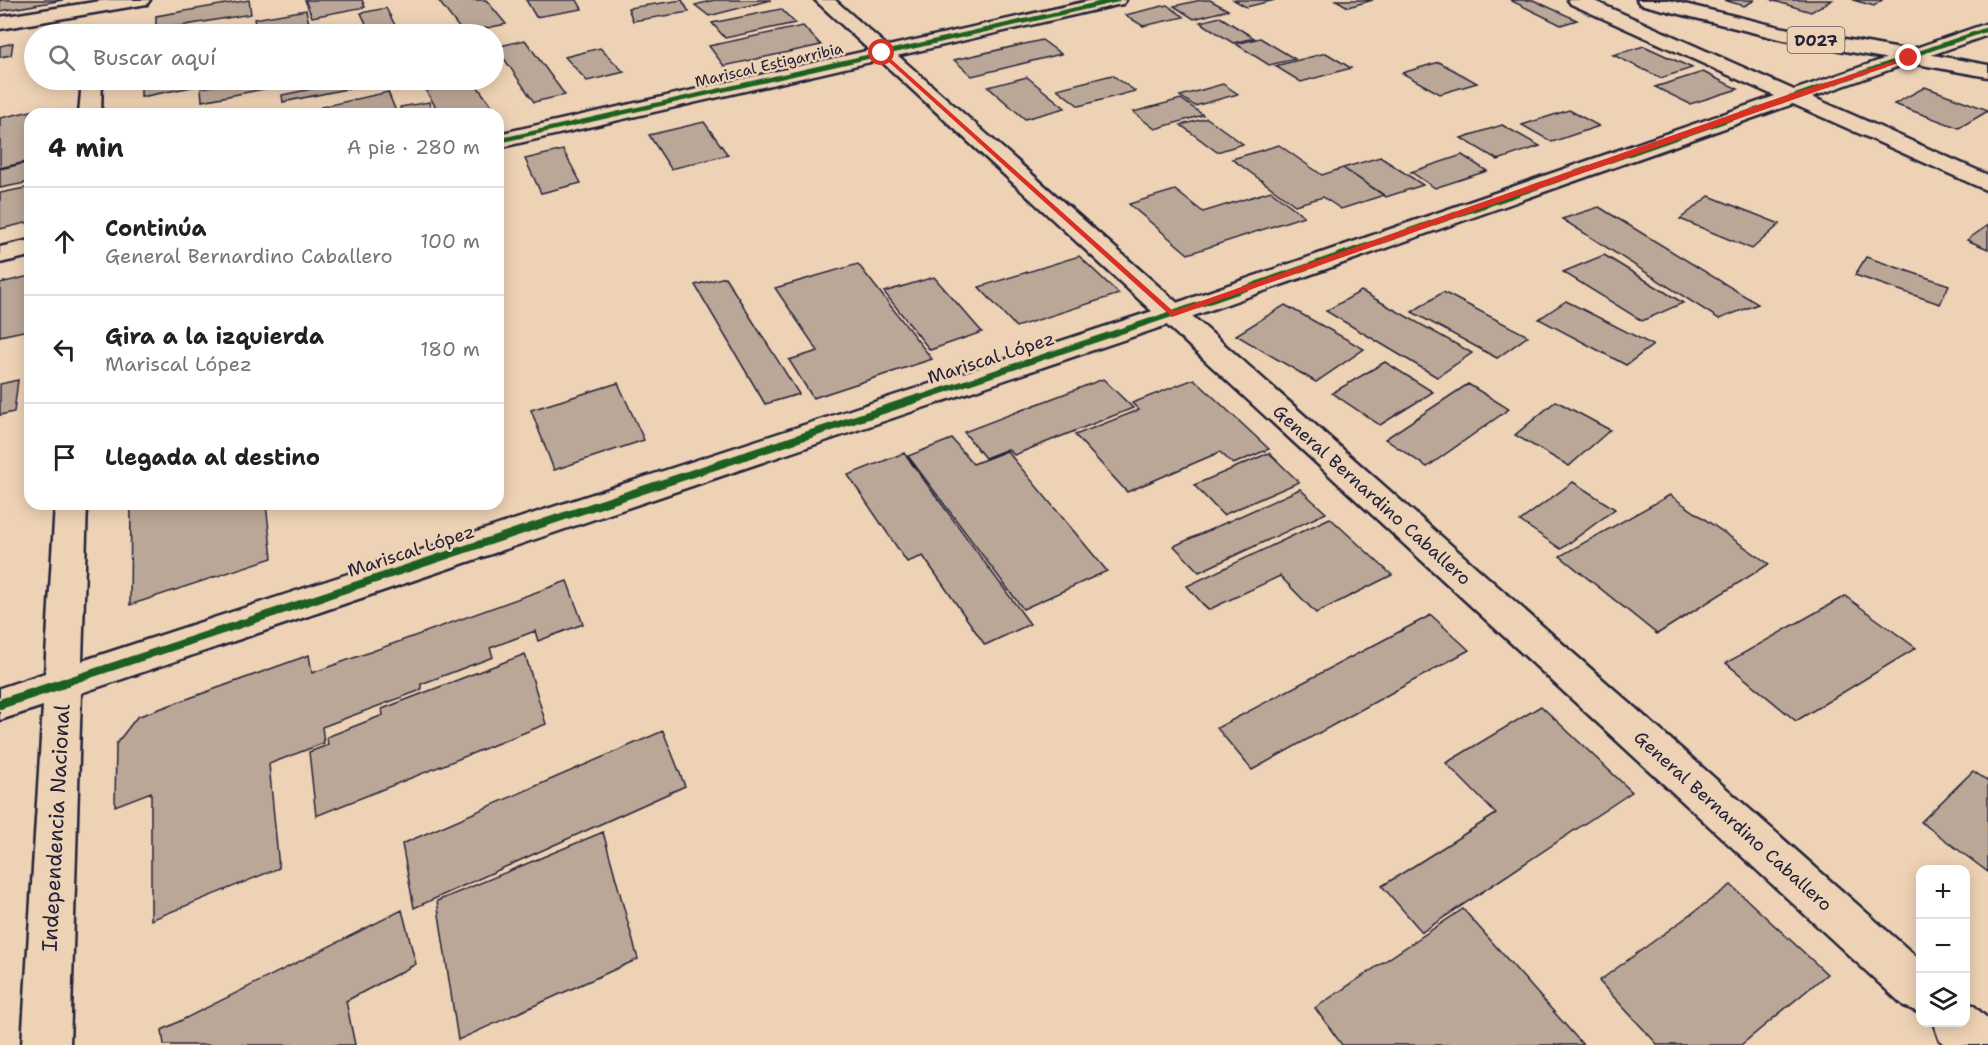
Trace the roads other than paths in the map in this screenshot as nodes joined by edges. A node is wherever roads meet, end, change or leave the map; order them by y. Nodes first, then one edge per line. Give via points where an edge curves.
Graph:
1 (141, 0) edge
2 (824, 0) edge
3 (1117, 0) edge
4 (1577, 0) edge
5 (1646, 0) edge
6 (95, 11) edge
7 (0, 23) edge
8 (1988, 29) edge
9 (882, 53) junction
10 (1909, 58) junction
11 (1988, 71) edge
12 (91, 90) edge
13 (1792, 96) junction
14 (90, 108) edge
15 (504, 140) edge
16 (1988, 184) edge
17 (24, 249) edge
18 (0, 255) edge
19 (1172, 314) junction
20 (71, 510) edge
21 (63, 682) junction
22 (0, 704) edge
23 (1916, 986) edge
24 (1961, 1027) edge
25 (46, 1045) edge
26 (1981, 1045) edge

1 - 6 street
2 - 9 street, General Bernardino Caballero
3 - 9 street, Mariscal Estigarribia
4 - 13 street
5 - 10 street, D027 via 1779,33
6 - 7 street
8 - 10 street, Mariscal López
9 - 15 street, Mariscal Estigarribia
9 - 19 street, General Bernardino Caballero
10 - 11 street, D027
10 - 13 street, Mariscal López
12 - 14 street
13 - 16 street
13 - 19 street, Mariscal López
17 - 18 street
19 - 21 street, Mariscal López
19 - 23 street, General Bernardino Caballero
20 - 21 street, Independencia Nacional
21 - 22 street, Mariscal López
21 - 25 street, Independencia Nacional
24 - 26 street

